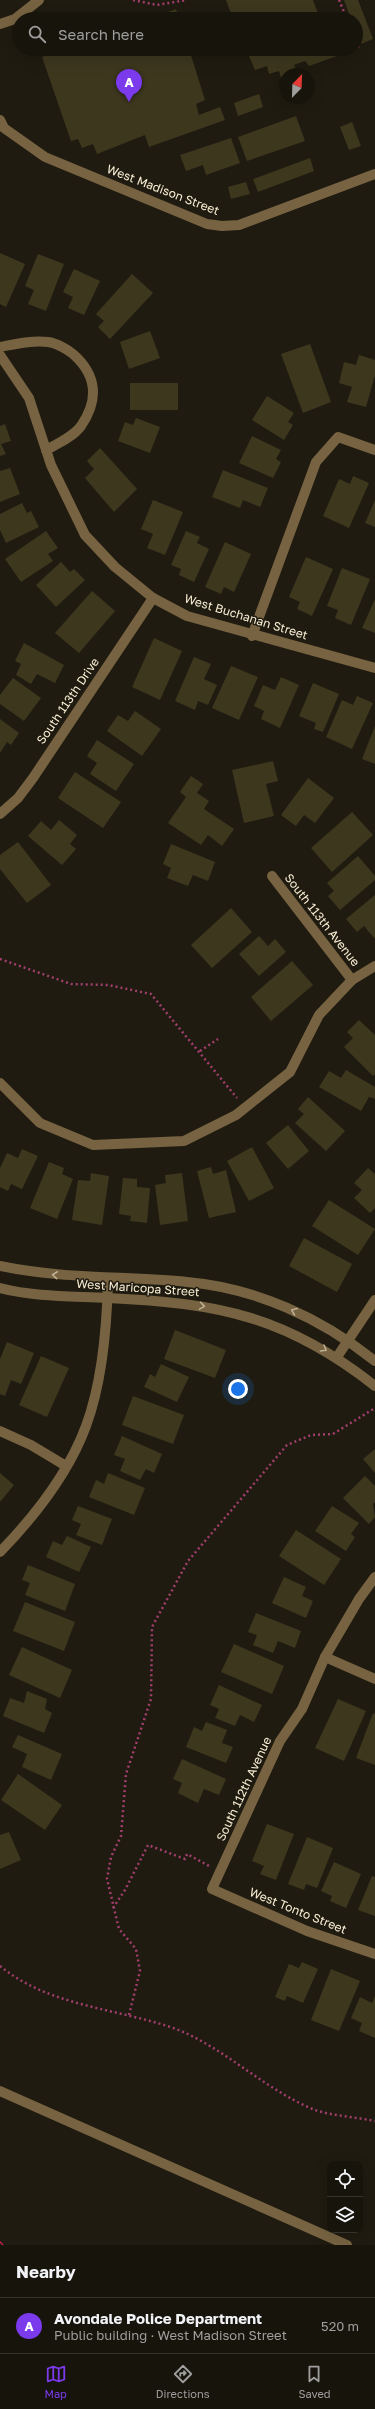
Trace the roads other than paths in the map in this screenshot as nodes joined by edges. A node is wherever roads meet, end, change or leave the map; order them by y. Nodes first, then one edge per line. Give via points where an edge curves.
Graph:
1 (39, 0) edge
2 (24, 12) edge
3 (12, 20) edge
4 (0, 24) edge
5 (0, 120) edge
6 (375, 174) edge
7 (0, 347) edge
8 (0, 355) edge
9 (46, 450) junction
10 (375, 450) edge
11 (153, 598) junction
12 (252, 636) junction
13 (375, 668) edge
14 (0, 814) edge
15 (272, 876) dead end
16 (375, 966) edge
17 (352, 980) junction
18 (0, 1083) edge
19 (0, 1266) edge
20 (108, 1278) junction
21 (0, 1288) edge
22 (108, 1298) junction
23 (375, 1300) edge
24 (348, 1341) junction
25 (337, 1357) junction
26 (375, 1361) edge
27 (375, 1386) edge
28 (0, 1432) edge
29 (66, 1466) junction
30 (0, 1552) edge
31 (375, 1577) edge
32 (324, 1657) junction
33 (375, 1679) edge
34 (212, 1889) joint
35 (375, 1954) edge
36 (0, 2091) edge
37 (347, 2245) edge

1 - 2 street
3 - 4 street
5 - 6 street, West Madison Street via 4,128 45,157 200,221 222,226 239,225
7 - 9 street via 50,342 85,364 92,376 94,394 81,427 71,436
8 - 9 street, West Buchanan Street via 29,398
9 - 11 street, West Buchanan Street via 85,535 115,567
10 - 12 street via 338,437 316,462
11 - 12 street, West Buchanan Street via 187,616
11 - 14 street, South 113th Drive via 18,798
12 - 13 street, West Buchanan Street
15 - 17 street, South 113th Avenue
16 - 17 street
17 - 18 street via 319,1015 290,1072 236,1115 184,1141 93,1145 40,1123
20 -> 19 street, West Maricopa Street via 34,1273
20 - 22 street
24 -> 20 street, West Maricopa Street via 299,1313 229,1289 188,1282
21 - 22 street, West Maricopa Street via 53,1296
22 -> 25 street, West Maricopa Street via 179,1302 239,1313 281,1328
22 - 29 street via 98,1380 86,1426
23 - 24 street
24 - 25 street
24 - 26 street, West Maricopa Street
25 - 27 street, West Maricopa Street
28 - 29 street via 31,1445
29 - 30 street via 45,1499
31 - 32 street, South 112th Avenue
32 - 33 street
32 - 34 street, South 112th Avenue via 302,1709 280,1741
34 - 35 street, West Tonto Street via 307,1931
36 - 37 street

